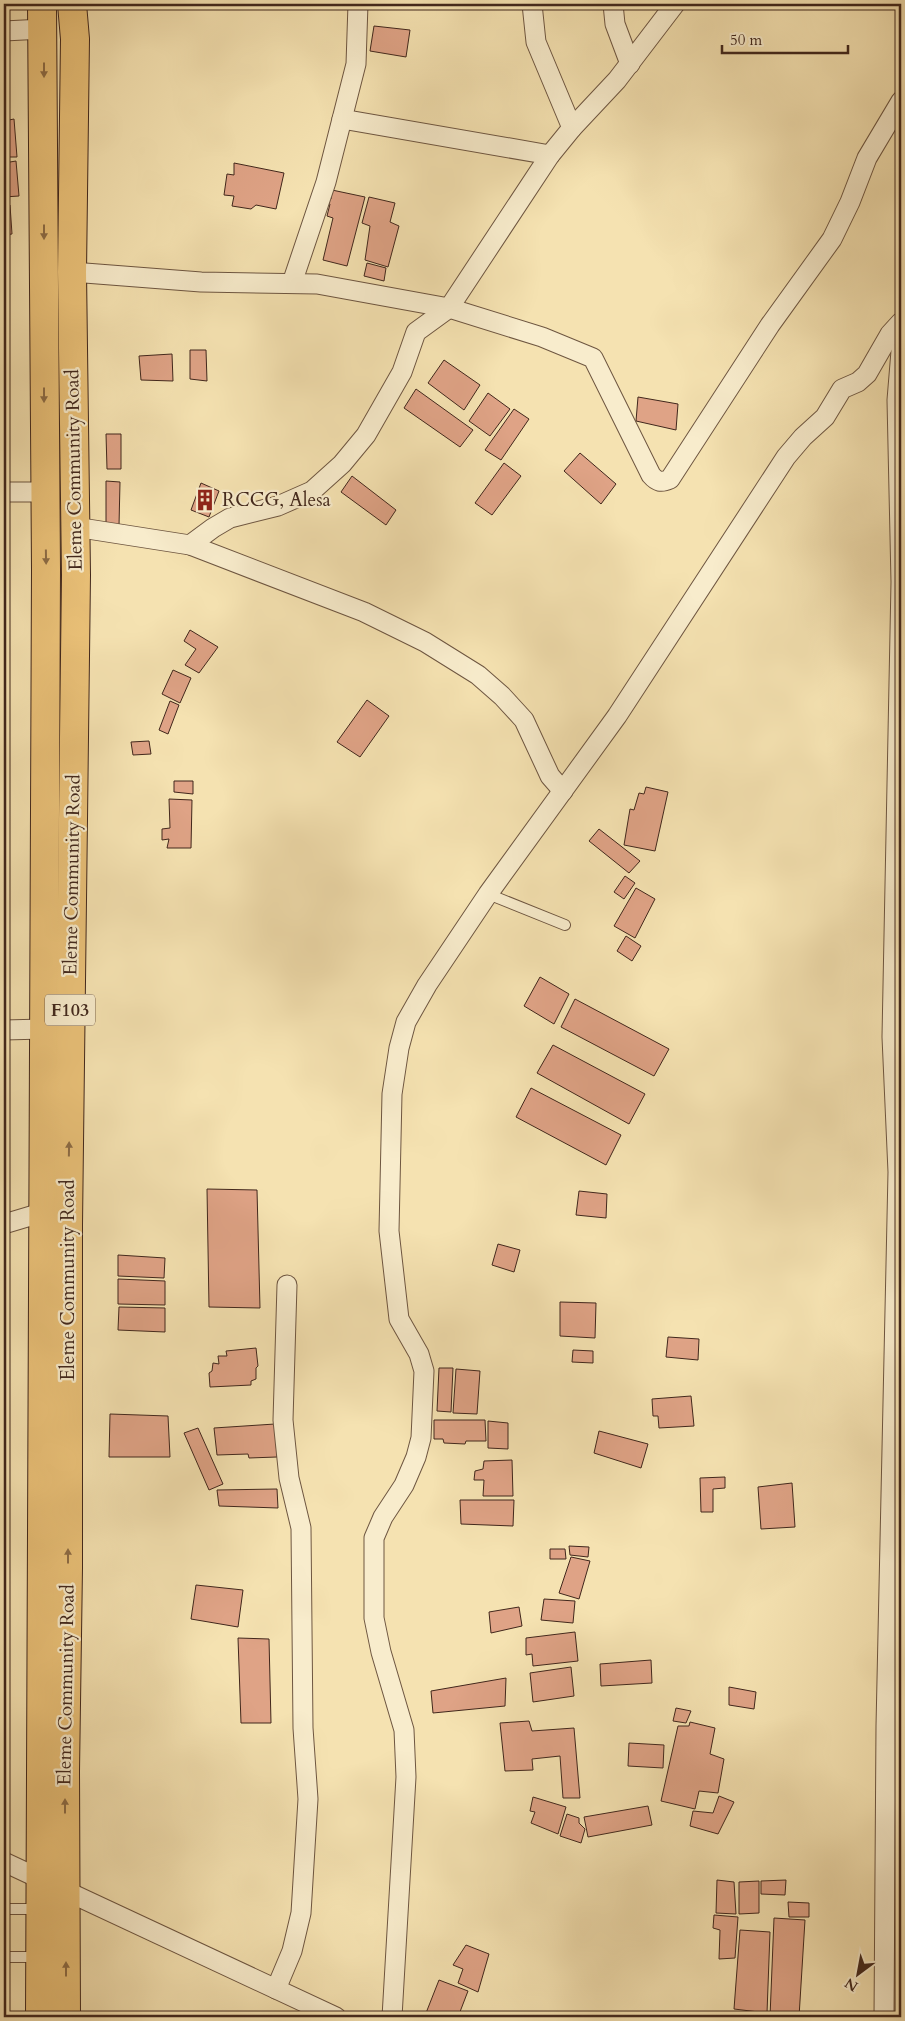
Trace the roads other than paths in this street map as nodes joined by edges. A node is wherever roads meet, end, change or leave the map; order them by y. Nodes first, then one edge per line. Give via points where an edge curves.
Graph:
1 (72, 4) edge
2 (358, 4) edge
3 (532, 4) edge
4 (613, 4) edge
5 (675, 4) edge
6 (43, 16) edge
7 (4, 31) edge
8 (630, 64) junction
9 (901, 102) edge
10 (342, 119) junction
11 (572, 128) junction
12 (550, 155) junction
13 (72, 272) junction
14 (292, 283) junction
15 (449, 308) junction
16 (901, 322) edge
17 (901, 350) edge
18 (4, 492) edge
19 (44, 492) junction
20 (75, 527) junction
21 (190, 546) junction
22 (563, 790) junction
23 (488, 894) junction
24 (565, 925) dead end
25 (44, 1029) junction
26 (4, 1030) edge
27 (900, 1172) edge
28 (44, 1212) junction
29 (4, 1224) edge
30 (287, 1286) dead end
31 (901, 1760) edge
32 (885, 1770) junction
33 (4, 1862) edge
34 (893, 1866) edge
35 (40, 1878) junction
36 (66, 1891) junction
37 (4, 1908) edge
38 (40, 1909) junction
39 (4, 1957) edge
40 (40, 1957) junction
41 (276, 1989) junction
42 (40, 2017) edge
43 (66, 2017) edge
44 (336, 2017) edge
45 (392, 2017) edge
46 (884, 2017) edge

1 - 13 main road, Eleme Community Road / F103 via 76,39
2 - 10 street via 356,64
3 - 11 street via 536,42
4 - 8 street via 615,24
5 - 8 street
6 - 7 street
6 -> 19 main road, Eleme Community Road / F103
8 - 11 street
9 - 15 street via 867,158 832,239 770,325 670,479 664,482 656,481 651,475 593,358 542,337
10 - 12 street
10 - 14 street via 326,182
11 - 12 street
12 - 15 street
13 - 14 street via 201,282
13 - 20 main road, Eleme Community Road / F103
14 - 15 street via 317,284
15 - 21 street via 416,332 402,372 366,435 342,464 312,491 278,506 230,518
16 - 22 street via 890,334 867,374 842,389 825,418 802,437 786,457 617,716
17 - 27 street via 897,400 901,582 892,1037
18 - 19 street
19 -> 25 main road, Eleme Community Road / F103
20 - 21 street
36 -> 20 main road, Eleme Community Road / F103
21 - 22 street via 364,612 425,642 478,675 524,720 550,776
22 - 23 street
23 - 24 lane
23 - 45 street via 406,1022 392,1094 389,1231 396,1303 399,1319 420,1354 424,1372 421,1438 416,1457 404,1485 382,1517 374,1538 374,1618 404,1730 406,1777
25 - 26 street
25 - 28 main road, Eleme Community Road / F103
27 - 32 street
28 - 29 street
28 - 35 main road, Eleme Community Road / F103
30 - 41 street via 283,1420 289,1478 302,1528 303,1728 308,1799 301,1913 292,1951
31 - 32 street
32 - 34 street
33 - 35 street
34 - 46 street
35 - 36 street
35 - 38 main road, Eleme Community Road / F103
36 - 41 street
43 -> 36 main road, Eleme Community Road / F103
37 - 38 lane
38 - 40 main road, Eleme Community Road / F103
39 - 40 lane
40 - 42 main road, Eleme Community Road / F103
41 - 44 street

